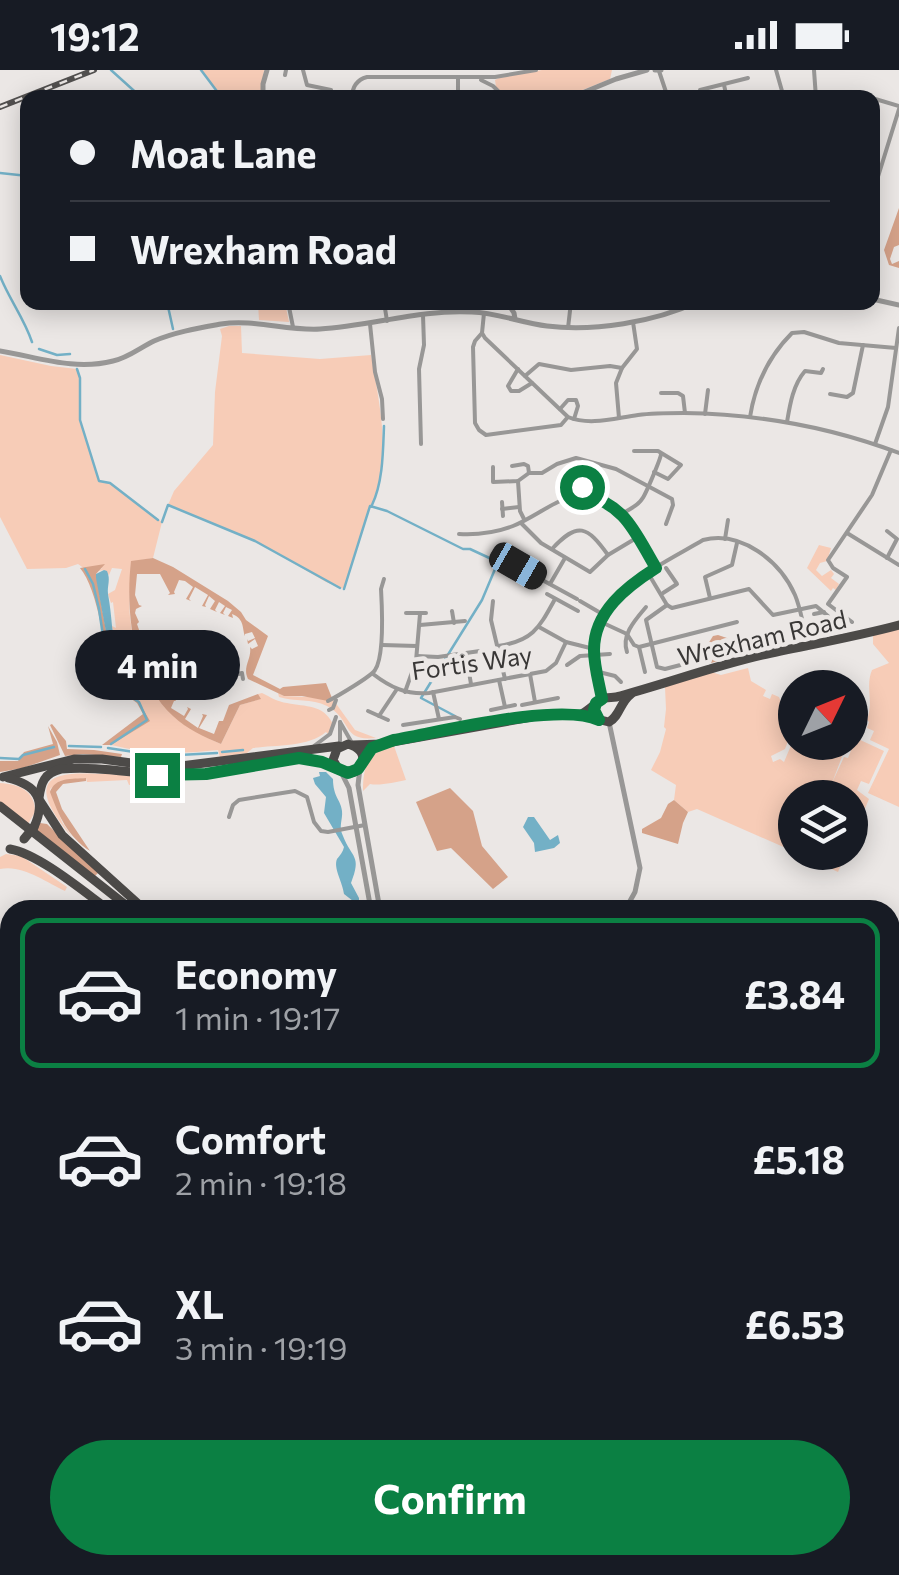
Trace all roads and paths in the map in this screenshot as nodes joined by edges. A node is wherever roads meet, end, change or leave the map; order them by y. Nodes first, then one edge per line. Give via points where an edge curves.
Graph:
1 (303, 70) edge
2 (536, 70) edge
3 (613, 70) edge
4 (648, 70) edge
5 (458, 77) junction
6 (495, 77) junction
7 (475, 78) junction
8 (748, 78) dead end
9 (616, 79) junction
10 (724, 84) junction
11 (493, 86) junction
12 (324, 90) edge
13 (353, 90) edge
14 (458, 90) edge
15 (497, 90) edge
16 (589, 90) edge
17 (700, 90) dead end
18 (725, 90) edge
19 (899, 107) edge
20 (880, 161) edge
21 (883, 162) junction
22 (880, 171) edge
23 (290, 310) edge
24 (385, 310) edge
25 (438, 310) edge
26 (452, 310) edge
27 (512, 310) edge
28 (570, 310) edge
29 (677, 310) edge
30 (484, 313) junction
31 (422, 314) junction
32 (515, 319) junction
33 (387, 320) junction
34 (633, 322) junction
35 (370, 324) junction
36 (293, 327) junction
37 (568, 328) junction
38 (899, 328) edge
39 (482, 333) junction
40 (863, 346) junction
41 (896, 348) junction
42 (0, 351) edge
43 (897, 365) edge
44 (622, 368) junction
45 (518, 369) junction
46 (822, 369) dead end
47 (525, 376) junction
48 (532, 382) junction
49 (661, 393) dead end
50 (708, 393) dead end
51 (830, 394) dead end
52 (560, 409) junction
53 (685, 413) junction
54 (705, 414) junction
55 (750, 417) junction
56 (571, 418) junction
57 (620, 418) junction
58 (383, 419) dead end
59 (786, 422) junction
60 (421, 444) dead end
61 (875, 444) junction
62 (634, 450) dead end
63 (892, 450) junction
64 (899, 453) edge
65 (662, 454) junction
66 (585, 462) junction
67 (536, 463) dead end
68 (512, 466) dead end
69 (528, 466) junction
70 (493, 467) dead end
71 (654, 472) junction
72 (529, 473) junction
73 (518, 481) junction
74 (648, 486) junction
75 (582, 494) junction
76 (519, 507) junction
77 (502, 509) dead end
78 (622, 515) junction
79 (728, 520) dead end
80 (522, 521) junction
81 (666, 524) dead end
82 (887, 531) dead end
83 (847, 533) junction
84 (459, 534) dead end
85 (638, 537) junction
86 (726, 539) junction
87 (738, 541) junction
88 (552, 550) junction
89 (608, 555) junction
90 (565, 558) junction
91 (887, 558) junction
92 (899, 565) edge
93 (508, 566) dead end
94 (656, 568) junction
95 (666, 568) dead end
96 (648, 573) junction
97 (847, 578) junction
98 (384, 579) dead end
99 (855, 583) dead end
100 (550, 584) junction
101 (547, 594) dead end
102 (662, 594) junction
103 (710, 598) junction
104 (555, 599) junction
105 (493, 601) dead end
106 (668, 605) junction
107 (646, 607) dead end
108 (452, 610) dead end
109 (799, 610) junction
110 (578, 611) dead end
111 (824, 612) junction
112 (406, 614) dead end
113 (814, 614) dead end
114 (604, 615) junction
115 (851, 619) dead end
116 (464, 622) dead end
117 (601, 622) junction
118 (454, 623) junction
119 (816, 623) dead end
120 (899, 625) edge
121 (420, 626) junction
122 (539, 627) junction
123 (734, 630) dead end
124 (627, 634) junction
125 (566, 642) junction
126 (380, 645) junction
127 (651, 645) junction
128 (418, 646) junction
129 (498, 646) junction
130 (639, 647) junction
131 (809, 647) junction
132 (594, 649) junction
133 (480, 650) dead end
134 (627, 652) dead end
135 (466, 653) junction
136 (610, 654) dead end
137 (417, 656) junction
138 (595, 656) junction
139 (692, 662) dead end
140 (567, 665) dead end
141 (598, 672) junction
142 (646, 672) dead end
143 (373, 674) junction
144 (530, 674) junction
145 (502, 679) junction
146 (621, 682) dead end
147 (471, 684) junction
148 (398, 689) junction
149 (634, 691) junction
150 (405, 692) junction
151 (433, 692) junction
152 (338, 696) junction
153 (558, 698) dead end
154 (328, 701) junction
155 (602, 701) junction
156 (534, 702) junction
157 (334, 705) junction
158 (522, 705) dead end
159 (515, 706) dead end
160 (504, 708) junction
161 (618, 708) junction
162 (368, 710) dead end
163 (492, 710) dead end
164 (580, 714) junction
165 (379, 716) junction
166 (439, 718) junction
167 (460, 719) dead end
168 (388, 720) dead end
169 (604, 721) junction
170 (403, 725) dead end
171 (380, 744) junction
172 (346, 745) junction
173 (310, 749) junction
174 (362, 762) junction
175 (88, 769) junction
176 (339, 770) junction
177 (1, 778) edge
178 (39, 800) junction
179 (0, 806) edge
180 (0, 814) edge
181 (229, 817) dead end
182 (364, 825) junction
183 (356, 827) junction
184 (4, 851) edge
185 (87, 856) junction
186 (95, 900) edge
187 (109, 900) edge
188 (119, 900) edge
189 (135, 900) edge
190 (371, 900) edge
191 (372, 900) edge
192 (631, 900) edge

1 - 12 street via 307,85
2 - 6 street
3 - 9 street
4 - 9 street
5 - 7 street
5 - 13 street via 367,77
5 - 14 street
6 - 7 street
6 - 11 street
7 - 11 street
8 - 10 street
9 - 16 street
10 - 17 street
10 - 18 street
11 - 15 street
19 - 21 street
20 - 21 street
21 - 22 street
23 - 36 street
24 - 33 street
25 - 31 street
26 - 30 street
27 - 32 street
28 - 37 street
29 - 34 street
30 - 32 street
30 - 39 street
31 - 33 street
31 - 60 street
32 - 37 street
33 - 35 street
34 - 37 street
34 - 44 street via 636,349
35 - 36 street
35 - 58 street
36 - 42 street via 217,325 91,364
38 - 41 street
39 - 45 street
39 - 56 street via 473,347 478,430 486,435
40 - 41 street
40 - 51 street via 853,393
40 - 55 street via 792,333 763,373
41 - 43 street
43 - 61 street
44 - 47 street via 539,364
44 - 57 street via 616,382
45 - 47 street
45 - 48 street via 510,391
46 - 59 street via 802,374
47 - 48 street
48 - 52 street
49 - 53 street via 684,396
50 - 54 street
52 - 56 street
52 - 56 street via 576,400
53 - 54 street
53 - 57 street
54 - 55 street
55 - 59 street
56 - 57 street
59 - 61 street
61 - 63 street
62 - 65 street
63 - 64 street
63 - 83 street
65 - 71 street
65 - 71 street via 680,465 668,479
66 - 72 street via 576,458
66 - 74 street via 616,468
66 - 75 street
67 - 69 street
68 - 69 street
69 - 72 street
70 - 73 street via 493,482
71 - 74 street
72 - 73 street
73 - 76 street
74 - 78 street
74 - 81 street via 674,501
75 - 78 street via 606,500
75 - 80 street
76 - 77 street
76 - 80 street
78 - 85 street
79 - 86 street
80 - 84 street via 494,532
80 - 88 street
82 - 91 street via 897,538
83 - 91 street
83 - 97 street via 828,560
85 - 89 street
85 - 94 street
86 - 87 street
86 - 94 street via 703,540
87 - 103 street via 732,566 705,577
87 - 109 street via 771,562
88 - 89 street via 582,531 595,536
88 - 90 street
89 - 90 street via 589,574
90 - 100 street
91 - 92 street
93 - 100 street
94 - 96 street
95 - 102 street via 679,586
96 - 102 street
96 - 114 street
97 - 99 street
97 - 115 street via 827,603
98 - 126 street
100 - 114 street
101 - 104 street
102 - 106 street
103 - 106 street
103 - 109 street via 749,590 773,615
104 - 110 street
104 - 122 street
105 - 129 street
106 - 127 street via 646,620
107 - 124 street
108 - 118 street
109 - 111 street via 816,606
109 - 131 street
111 - 113 street
111 - 119 street via 826,620
112 - 121 street via 423,614
114 - 117 street
116 - 118 street
117 - 124 street
117 - 132 street
118 - 121 street
120 - 131 highway, Wrexham Road
121 - 128 street
122 - 125 street
122 - 129 street via 522,641
123 - 127 street via 734,623
124 - 130 street
124 - 134 street
125 - 132 street
125 - 144 street, Fortis Way via 552,668
126 - 128 street
126 - 143 street
127 - 130 street
127 - 139 street via 656,669
128 - 137 street
129 - 145 street
130 - 142 street
131 - 149 highway, Wrexham Road
132 - 138 street
133 - 135 street
135 - 137 street
135 - 147 street
136 - 138 street
137 - 150 street
138 - 140 street
138 - 141 street
141 - 146 street
141 - 155 street
143 - 148 street, Fortis Way
143 - 152 street
144 - 145 street, Fortis Way
144 - 156 street
145 - 147 street, Fortis Way
145 - 160 street
147 - 151 street, Fortis Way
148 - 150 street, Fortis Way
148 - 165 street
149 - 155 highway, Wrexham Road
149 - 161 highway
150 - 151 street, Fortis Way
151 - 166 street
152 - 154 street
152 - 157 street
153 - 156 street
154 - 157 street
154 - 157 street via 328,710
155 - 161 highway
155 - 164 highway, Wrexham Road
155 - 169 highway via 595,714
156 - 158 street
157 - 173 street via 337,718 329,736
159 - 160 street
160 - 163 street
161 - 169 highway
162 - 165 street
164 - 169 highway, Wrexham Road
164 - 171 highway, Wrexham Road
165 - 168 street
166 - 167 street
166 - 170 street
169 - 192 street via 640,868
171 - 172 highway, Wrexham Road
171 - 174 highway
172 - 173 highway, Wrexham Road
172 - 174 highway via 360,751
172 - 176 highway via 333,756
173 - 177 highway, Wrexham Road via 181,766 74,758
174 - 176 highway via 351,773
174 - 182 street
175 - 176 highway via 190,775 299,758
175 - 178 highway via 47,774
175 - 185 highway via 55,775 44,790 54,819
176 - 183 street
177 - 178 highway via 29,786
178 - 184 highway, bridge via 34,827
178 - 185 highway
179 - 188 highway
180 - 187 highway
181 - 183 street via 239,800 298,791 307,796 322,832
182 - 183 street
182 - 191 street
183 - 190 street
184 - 186 highway via 21,851
185 - 189 highway

